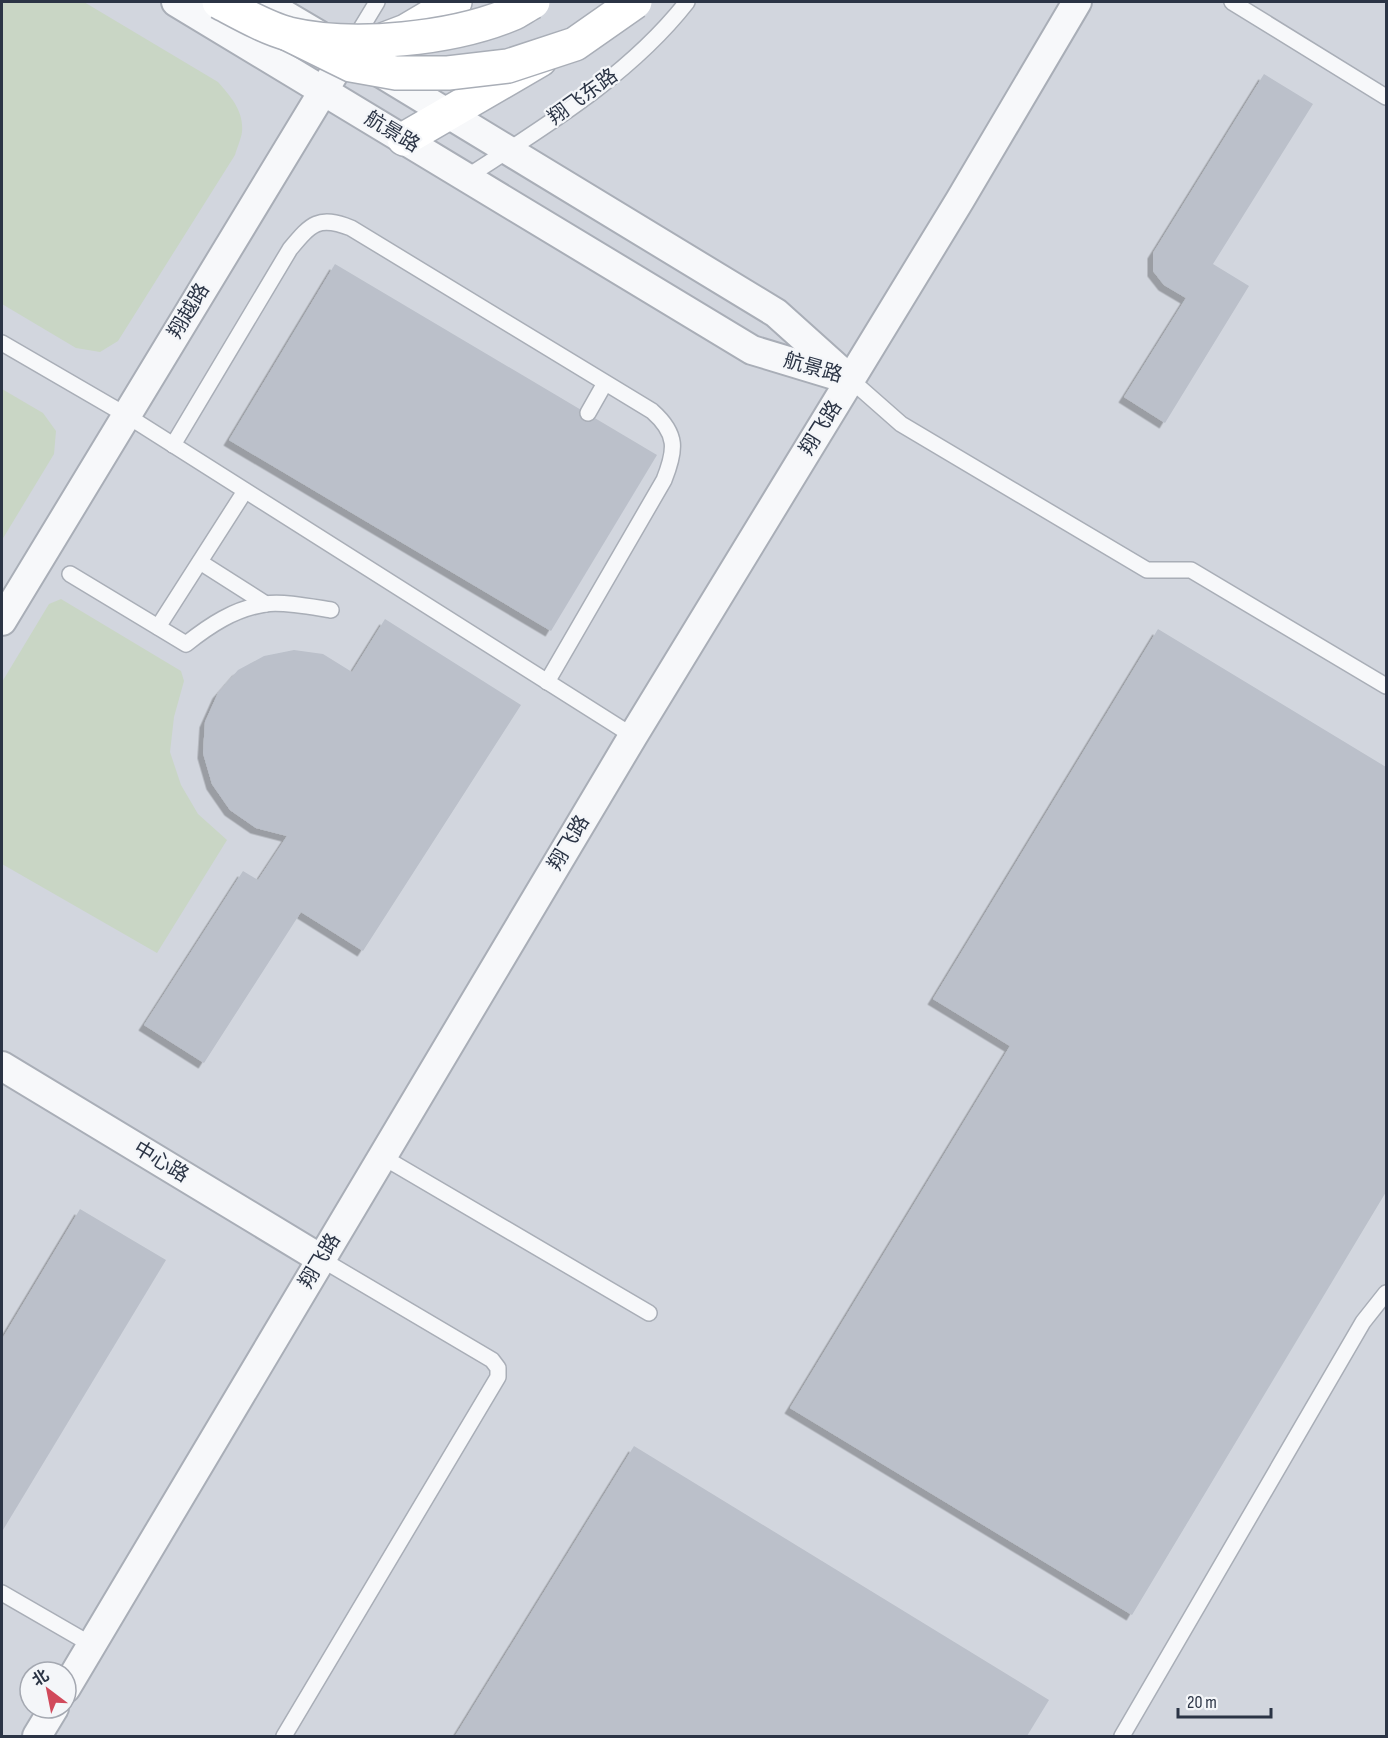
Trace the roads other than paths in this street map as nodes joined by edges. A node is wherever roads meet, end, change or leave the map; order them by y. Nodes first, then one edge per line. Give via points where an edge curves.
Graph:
1 (176, 2) edge
2 (219, 2) edge
3 (263, 2) edge
4 (376, 2) edge
5 (455, 2) edge
6 (533, 2) edge
7 (616, 2) edge
8 (635, 2) edge
9 (687, 2) edge
10 (1077, 2) edge
11 (1232, 2) edge
12 (288, 34) junction
13 (347, 52) junction
14 (323, 90) junction
15 (1386, 97) edge
16 (448, 114) junction
17 (404, 139) junction
18 (508, 150) junction
19 (467, 177) junction
20 (2, 343) edge
21 (850, 380) junction
22 (605, 383) junction
23 (588, 413) dead end
24 (126, 415) junction
25 (173, 444) junction
26 (245, 491) junction
27 (200, 562) junction
28 (70, 574) dead end
29 (266, 604) junction
30 (331, 610) dead end
31 (2, 621) edge
32 (158, 627) junction
33 (548, 682) junction
34 (1386, 686) edge
35 (633, 735) junction
36 (2, 1066) edge
37 (383, 1157) junction
38 (321, 1259) junction
39 (1386, 1293) edge
40 (649, 1314) dead end
41 (2, 1593) edge
42 (92, 1645) junction
43 (78, 1668) edge
44 (47, 1720) edge
45 (37, 1737) edge
46 (284, 1737) edge
47 (1122, 1737) edge

1 - 14 street, 航景路
2 - 12 main road, bridge
3 - 13 street, 航景路
4 - 13 lane, 翔越路
5 - 13 main road via 406,31
6 - 12 main road, bridge via 514,13 462,30 403,39 333,41
7 - 16 main road via 534,64
8 - 12 main road, bridge via 575,44 508,66 448,73 396,74 351,65
9 - 18 lane, 翔飞东路 via 669,25 624,67
10 - 21 street, 翔飞路
11 - 15 lane
13 - 14 street, 翔越路
13 - 16 street, 航景路
14 - 17 street, 航景路
14 - 24 street, 翔越路
16 - 17 main road
16 - 18 street, 航景路
17 - 19 street, 航景路
18 - 19 lane, 翔飞东路
18 - 21 street, 航景路 via 776,313
19 - 21 street, 航景路 via 752,350
20 - 24 lane
21 - 34 lane via 901,424 1148,570 1191,570
21 - 35 street, 翔飞路
22 - 23 lane
22 - 25 lane via 351,228 322,221 290,249
22 - 33 lane via 664,422 673,447 671,463
24 - 25 lane
24 - 31 street, 翔越路
25 - 26 lane
26 - 27 lane
26 - 33 lane
27 - 29 lane
27 - 32 lane
28 - 32 lane
29 - 30 lane
29 - 32 lane via 235,612 208,626 186,644
33 - 35 lane
35 - 37 street, 翔飞路
36 - 38 street, 中心路
37 - 38 street, 翔飞路
37 - 40 lane
38 - 42 street, 翔飞路
38 - 46 lane via 492,1360 498,1377
39 - 47 lane via 1363,1322
41 - 42 lane
42 - 43 street, 翔飞路
44 - 45 street

